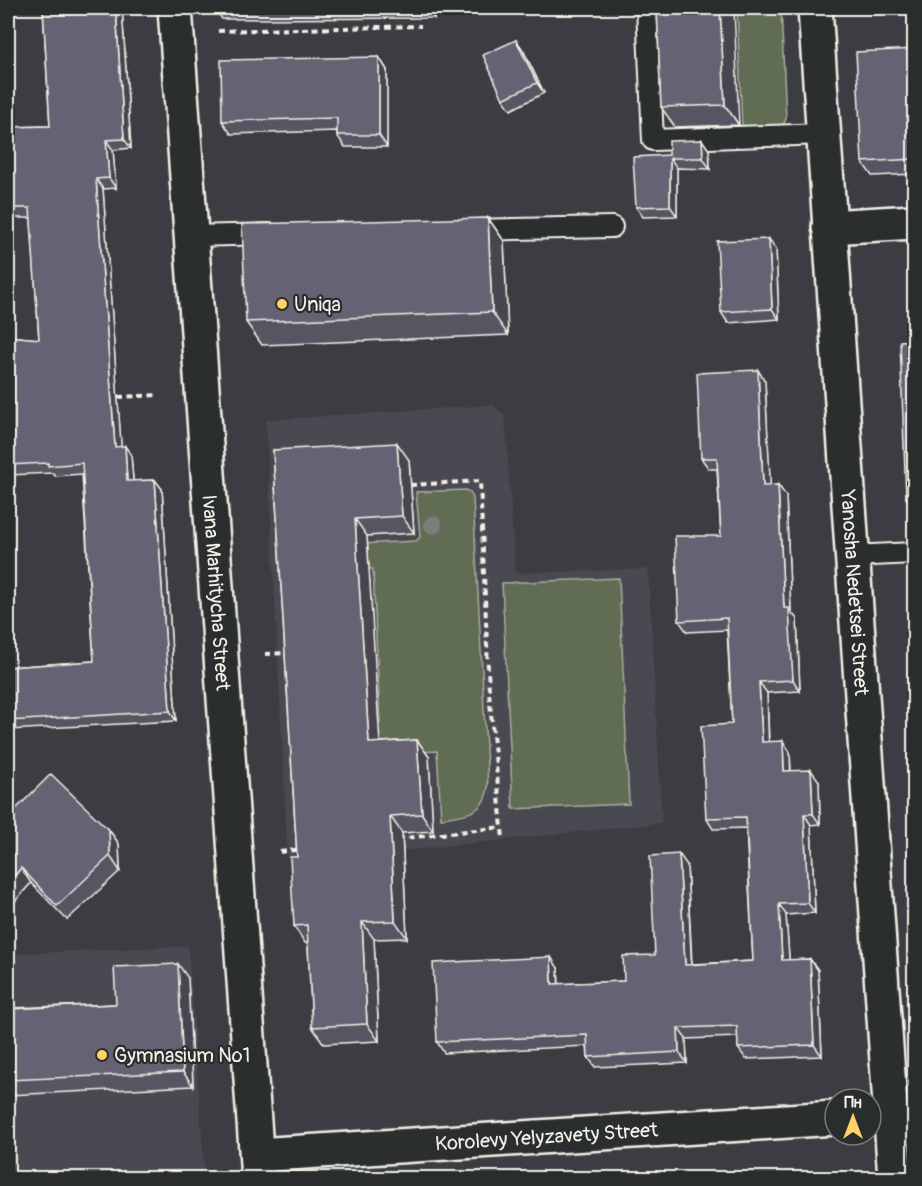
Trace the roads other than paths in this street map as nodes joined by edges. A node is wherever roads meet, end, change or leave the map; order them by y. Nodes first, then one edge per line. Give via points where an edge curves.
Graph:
1 (175, 8) edge
2 (646, 8) edge
3 (814, 8) edge
4 (823, 134) junction
5 (915, 222) edge
6 (612, 227) dead end
7 (829, 227) junction
8 (446, 230) edge
9 (291, 233) edge
10 (191, 236) junction
11 (915, 554) edge
12 (852, 556) junction
13 (892, 1114) edge
14 (823, 1119) edge
15 (258, 1167) edge
16 (895, 1179) edge

1 - 10 street, Ivana Marhitycha Street
2 - 4 lane via 653,140
3 - 4 street, Yanosha Nedetsei Street
4 - 7 street, Yanosha Nedetsei Street
5 - 7 street
6 - 8 lane
7 - 12 street, Yanosha Nedetsei Street
9 - 10 lane
10 - 15 street, Ivana Marhitycha Street
11 - 12 lane
12 - 13 street, Yanosha Nedetsei Street
13 - 16 street, Yanosha Nedetsei Street
14 - 15 street, Korolevy Yelyzavety Street

